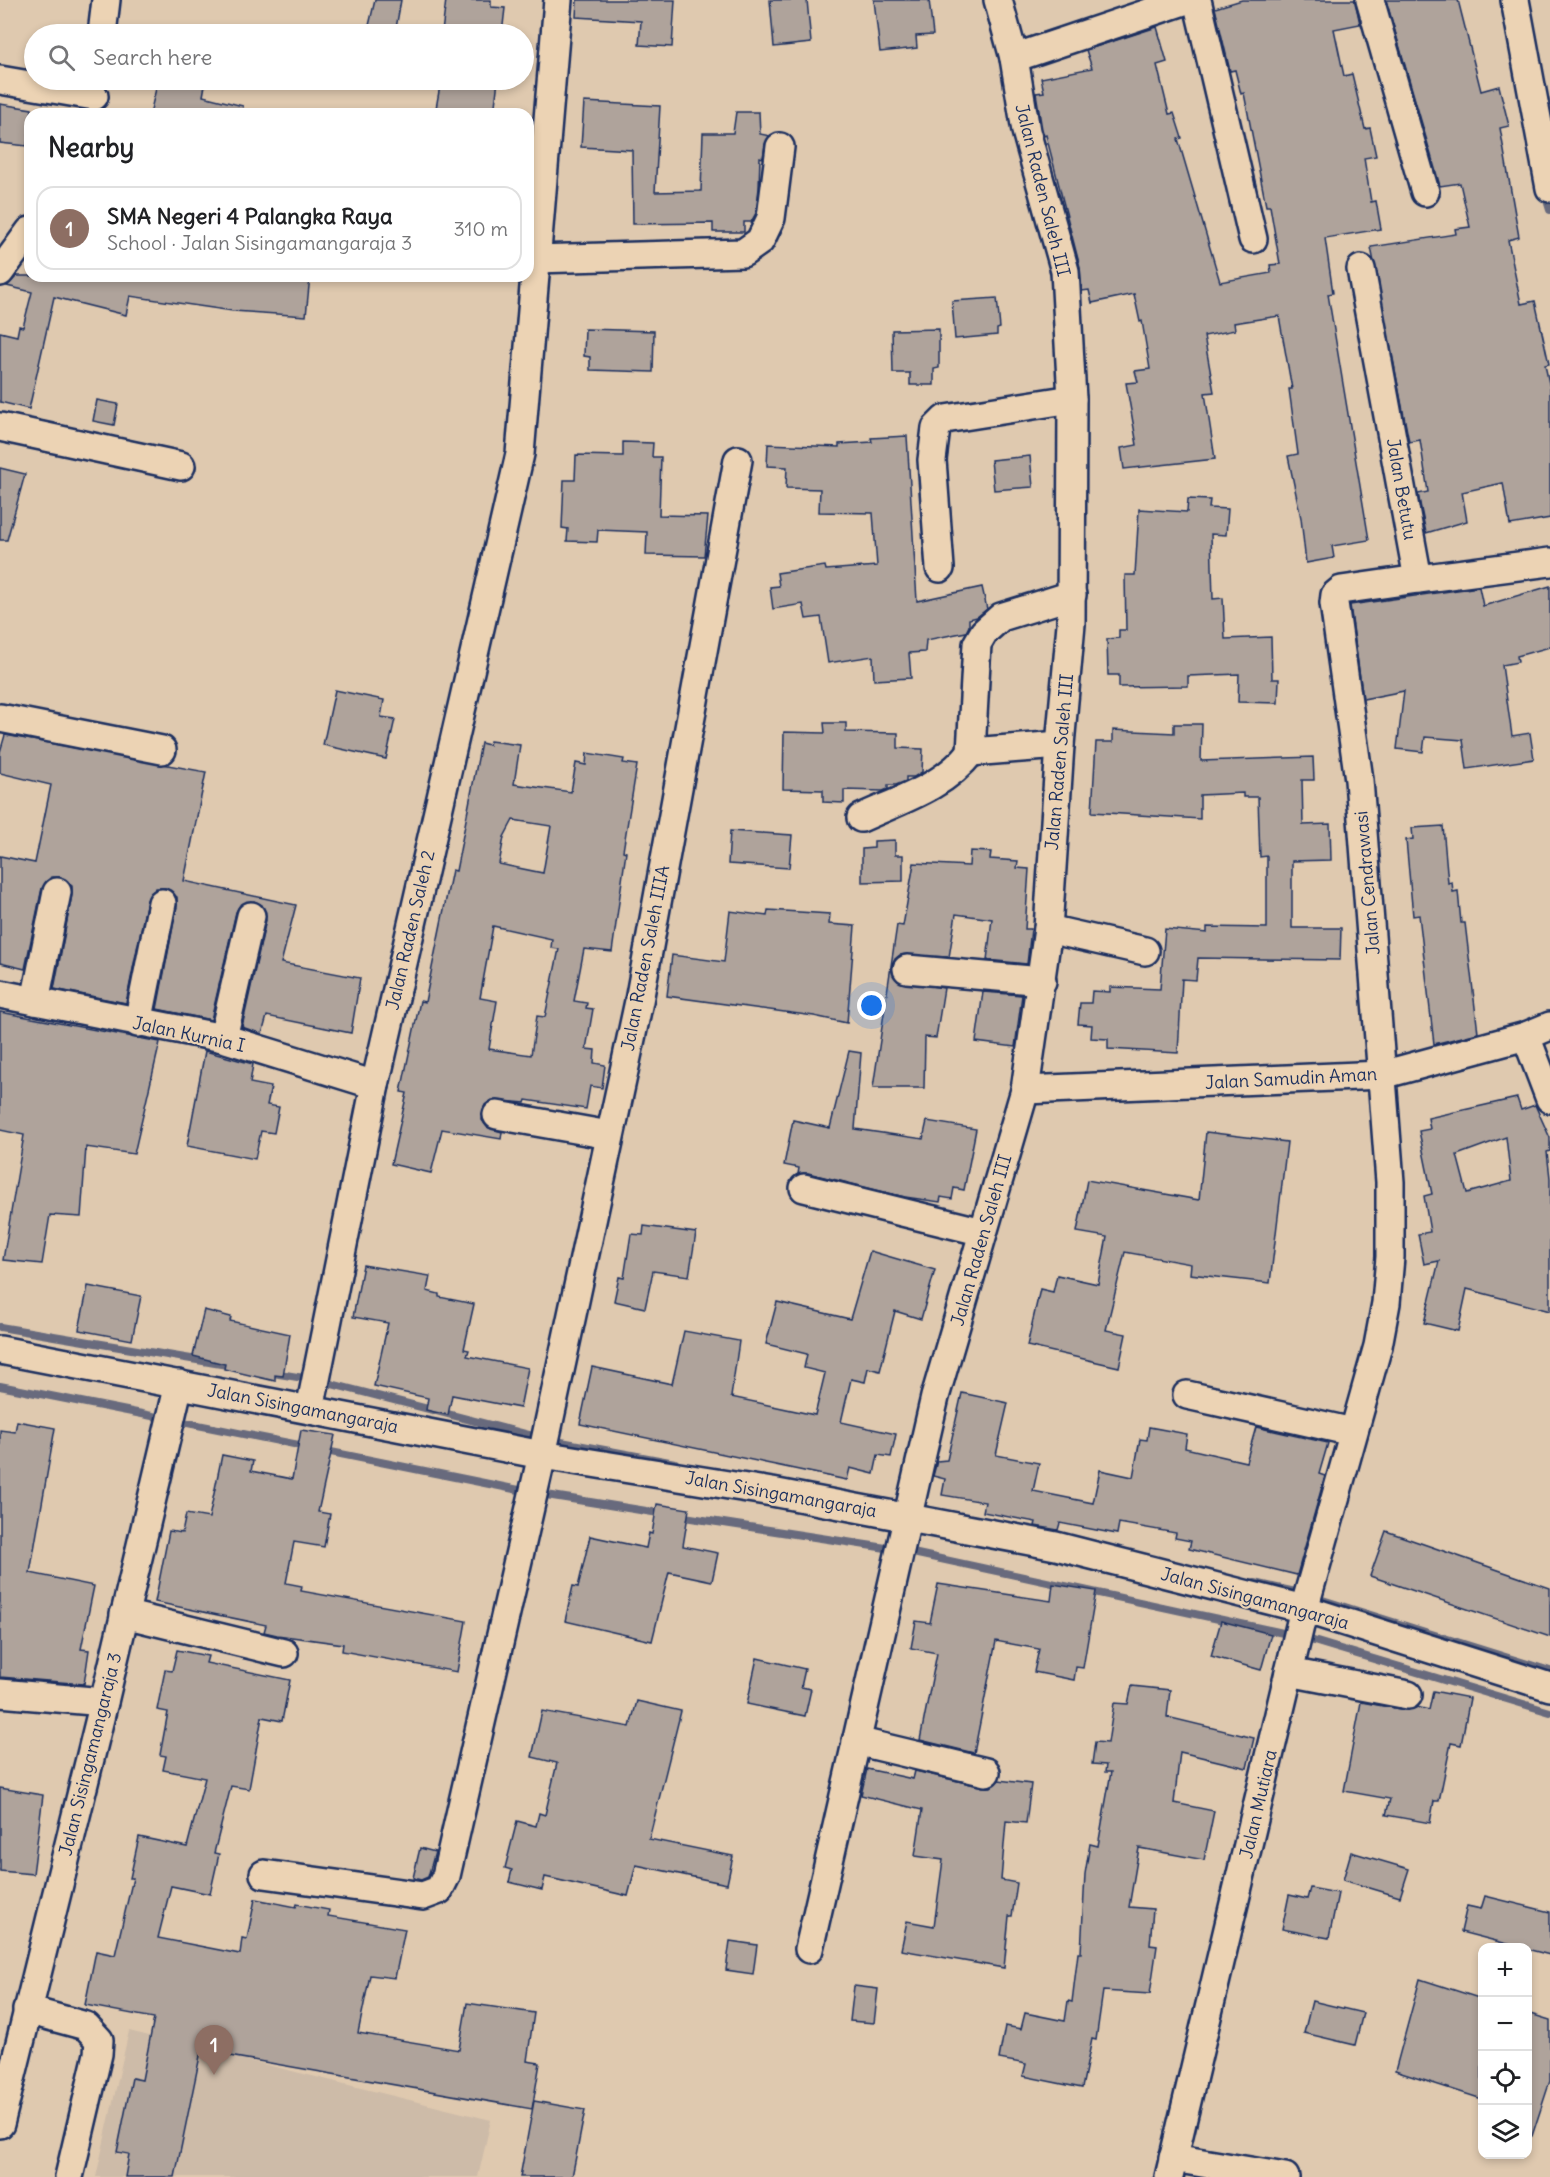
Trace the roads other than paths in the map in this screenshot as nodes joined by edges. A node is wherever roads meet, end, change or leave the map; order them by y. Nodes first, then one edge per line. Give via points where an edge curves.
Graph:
1 (106, 0) edge
2 (558, 0) edge
3 (998, 0) edge
4 (1187, 0) edge
5 (1197, 0) edge
6 (1371, 0) edge
7 (1515, 0) edge
8 (103, 24) edge
9 (1014, 58) junction
10 (0, 80) edge
11 (24, 84) edge
12 (58, 90) edge
13 (93, 96) edge
14 (780, 147) dead end
15 (1550, 188) edge
16 (1425, 192) dead end
17 (24, 239) edge
18 (1253, 239) dead end
19 (535, 259) junction
20 (1361, 269) dead end
21 (0, 272) edge
22 (534, 272) edge
23 (533, 282) edge
24 (1072, 399) junction
25 (0, 427) edge
26 (738, 460) dead end
27 (181, 466) dead end
28 (1550, 562) edge
29 (940, 568) dead end
30 (1418, 579) junction
31 (1072, 595) junction
32 (0, 718) edge
33 (1060, 745) junction
34 (162, 750) dead end
35 (971, 752) junction
36 (861, 818) dead end
37 (57, 892) dead end
38 (162, 903) dead end
39 (251, 916) dead end
40 (1048, 929) junction
41 (1145, 951) dead end
42 (907, 969) dead end
43 (1042, 981) junction
44 (0, 994) edge
45 (34, 1001) junction
46 (138, 1023) junction
47 (1538, 1031) edge
48 (223, 1038) junction
49 (1382, 1075) junction
50 (375, 1085) junction
51 (1025, 1090) junction
52 (1550, 1099) edge
53 (497, 1115) dead end
54 (609, 1135) junction
55 (804, 1188) dead end
56 (983, 1232) junction
57 (0, 1350) edge
58 (179, 1384) junction
59 (1187, 1395) dead end
60 (310, 1409) junction
61 (1353, 1432) junction
62 (542, 1455) junction
63 (907, 1516) junction
64 (1304, 1609) junction
65 (124, 1614) junction
66 (284, 1653) dead end
67 (1289, 1672) junction
68 (1550, 1687) edge
69 (0, 1693) edge
70 (1408, 1695) dead end
71 (104, 1702) junction
72 (856, 1742) junction
73 (986, 1772) dead end
74 (264, 1874) dead end
75 (809, 1949) dead end
76 (27, 2010) junction
77 (0, 2124) edge
78 (1171, 2168) edge
79 (69, 2177) edge
80 (1285, 2177) edge

1 - 8 street
2 - 19 street, Jalan Raden Saleh 2
3 - 9 street, Jalan Raden Saleh III
4 - 9 street
5 - 18 street
6 - 16 street
7 - 15 street
9 - 24 street, Jalan Raden Saleh III via 1026,131 1065,271
10 - 11 street
12 - 13 street
14 - 19 street via 771,218 760,241 743,253
17 - 21 street
19 - 22 street, Jalan Raden Saleh 2
20 - 30 street, Jalan Betutu
23 - 50 street, Jalan Raden Saleh 2 via 520,453
24 - 29 street via 945,419 936,428 932,460
24 - 31 street, Jalan Raden Saleh III
25 - 27 street
26 - 54 street, Jalan Raden Saleh IIIA via 639,1001
28 - 30 street
30 - 49 street, Jalan Cendrawasi via 1341,590 1334,603 1359,780
31 - 33 street, Jalan Raden Saleh III
31 - 35 street via 1001,617 984,632 977,644
32 - 34 street
33 - 35 street
33 - 40 street, Jalan Raden Saleh III
35 - 36 street via 938,782
37 - 45 street
38 - 46 street
39 - 48 street
40 - 41 street
40 - 43 street, Jalan Raden Saleh III
42 - 43 street
43 - 51 street, Jalan Raden Saleh III
44 - 45 street, Jalan Kurnia I
45 - 46 street, Jalan Kurnia I
46 - 48 street, Jalan Kurnia I
47 - 49 street, Jalan Samudin Aman
47 - 52 street
48 - 50 street, Jalan Kurnia I
49 - 51 street, Jalan Samudin Aman
49 - 61 street, Jalan Cendrawasi via 1390,1182 1390,1257 1378,1346
50 - 60 street, Jalan Raden Saleh 2
51 - 56 street, Jalan Raden Saleh III
53 - 54 street
54 - 62 street, Jalan Raden Saleh IIIA
55 - 56 street
56 - 63 street, Jalan Raden Saleh III via 935,1397
57 - 58 street, Jalan Sisingamangaraja
58 - 60 street, Jalan Sisingamangaraja
58 - 65 street, Jalan Sisingamangaraja 3
59 - 61 street
60 - 62 street, Jalan Sisingamangaraja
61 - 64 street, Jalan Mutiara
62 - 63 street, Jalan Sisingamangaraja
62 - 74 street, Jalan Raden Saleh IIIA via 451,1861 439,1890 423,1896
63 - 64 street, Jalan Sisingamangaraja via 1056,1546
63 - 72 street, Jalan Raden Saleh III
64 - 67 street, Jalan Mutiara
64 - 68 street, Jalan Sisingamangaraja
65 - 66 street
65 - 71 street, Jalan Sisingamangaraja 3
67 - 70 street
67 - 78 street, Jalan Mutiara
69 - 71 street
71 - 76 street, Jalan Sisingamangaraja 3
72 - 73 street
72 - 75 street, Jalan Raden Saleh III
76 - 77 street, Jalan Sisingamangaraja 3
76 - 79 street via 86,2026 99,2040
78 - 80 street

